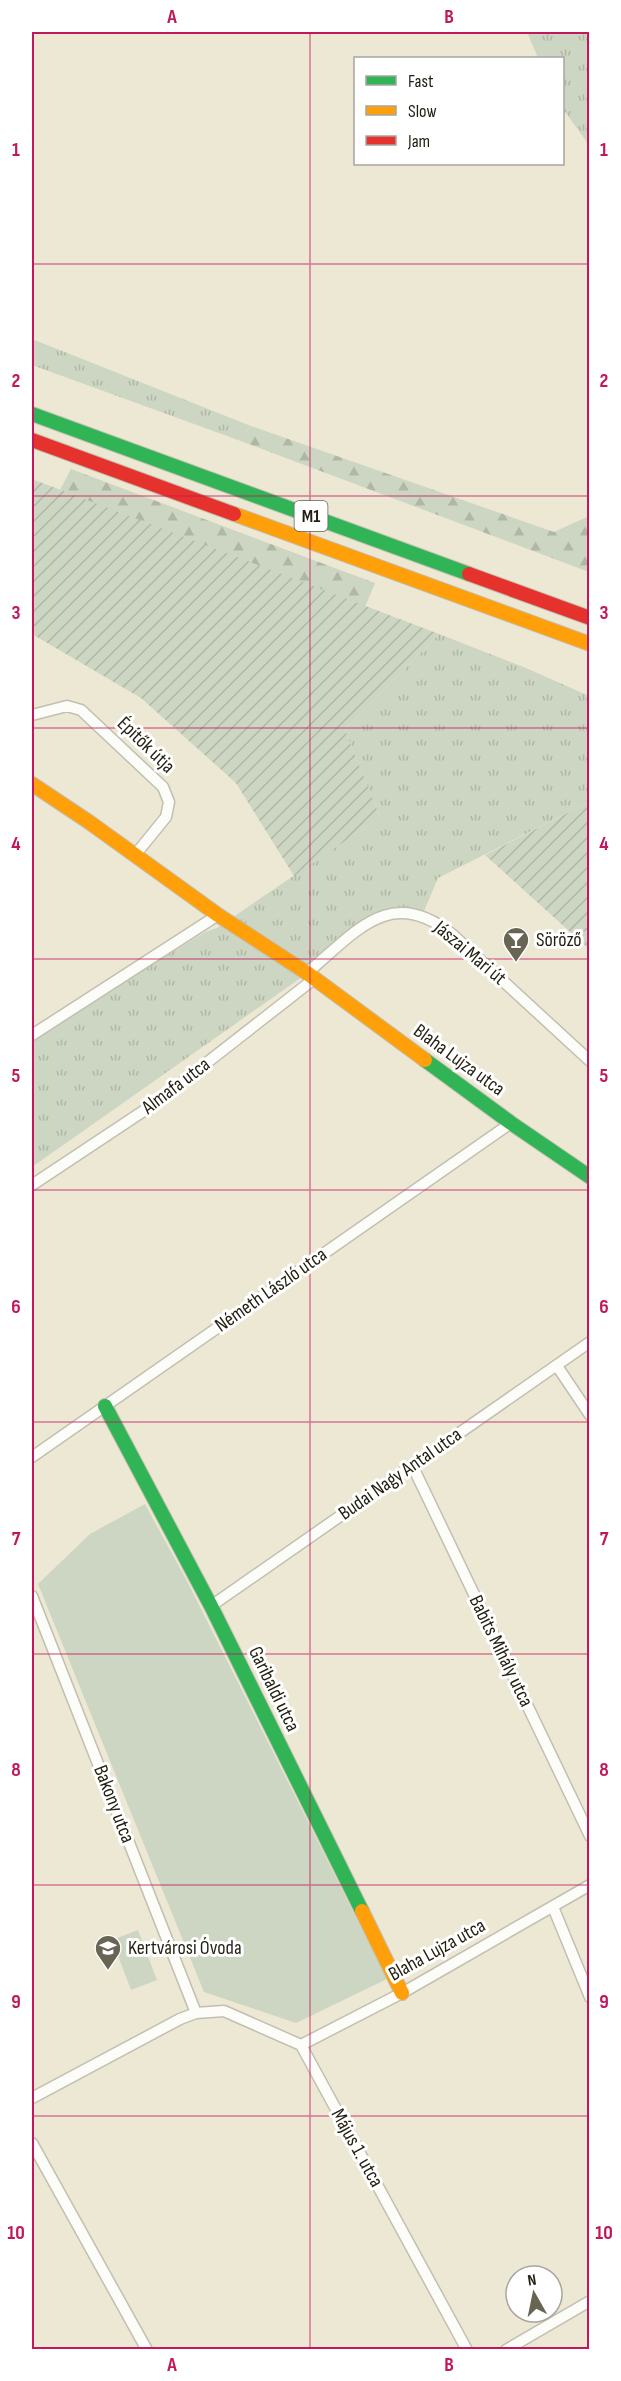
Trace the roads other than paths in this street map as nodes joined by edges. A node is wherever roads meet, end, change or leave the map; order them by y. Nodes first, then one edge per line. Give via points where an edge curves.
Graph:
1 (32, 414) edge
2 (32, 440) edge
3 (590, 618) edge
4 (590, 644) edge
5 (32, 715) edge
6 (32, 784) edge
7 (135, 855) junction
8 (218, 915) junction
9 (310, 976) junction
10 (32, 1035) edge
11 (590, 1061) edge
12 (511, 1123) junction
13 (590, 1177) edge
14 (32, 1185) edge
15 (590, 1342) edge
16 (556, 1366) junction
17 (105, 1406) junction
18 (590, 1415) edge
19 (32, 1457) edge
20 (412, 1466) junction
21 (32, 1596) edge
22 (211, 1606) junction
23 (590, 1836) edge
24 (590, 1885) edge
25 (553, 1907) junction
26 (402, 1992) junction
27 (590, 1997) edge
28 (196, 2013) junction
29 (301, 2045) junction
30 (32, 2098) edge
31 (32, 2143) edge
32 (590, 2301) edge
33 (147, 2349) edge
34 (467, 2349) edge
35 (506, 2349) edge

1 - 3 main road, M1
2 - 4 main road, M1
5 - 7 street, Építők útja via 67,706 81,710 163,787 169,802 166,817
6 - 7 main road
7 - 8 main road
8 - 9 main road
8 - 10 street
9 - 11 street, Jászai Mari út via 378,917 407,912 424,916 453,935
9 - 12 main road, Blaha Lujza utca
9 - 14 street, Almafa utca via 154,1104
12 - 13 main road, Blaha Lujza utca
12 - 17 street, Németh László utca
15 - 16 street, Budai Nagy Antal utca
16 - 18 street
16 - 20 street, Budai Nagy Antal utca
17 - 19 street, Németh László utca
17 - 22 main road, Garibaldi utca
20 - 22 street, Budai Nagy Antal utca
20 - 23 street, Babits Mihály utca
21 - 28 street, Bakony utca
22 - 26 main road, Garibaldi utca
24 - 25 street, Blaha Lujza utca
25 - 26 street, Blaha Lujza utca
25 - 27 street
26 - 29 street, Blaha Lujza utca
28 - 29 street via 224,2011
28 - 30 street
29 - 34 street, Május 1. utca
31 - 33 street
32 - 35 street

